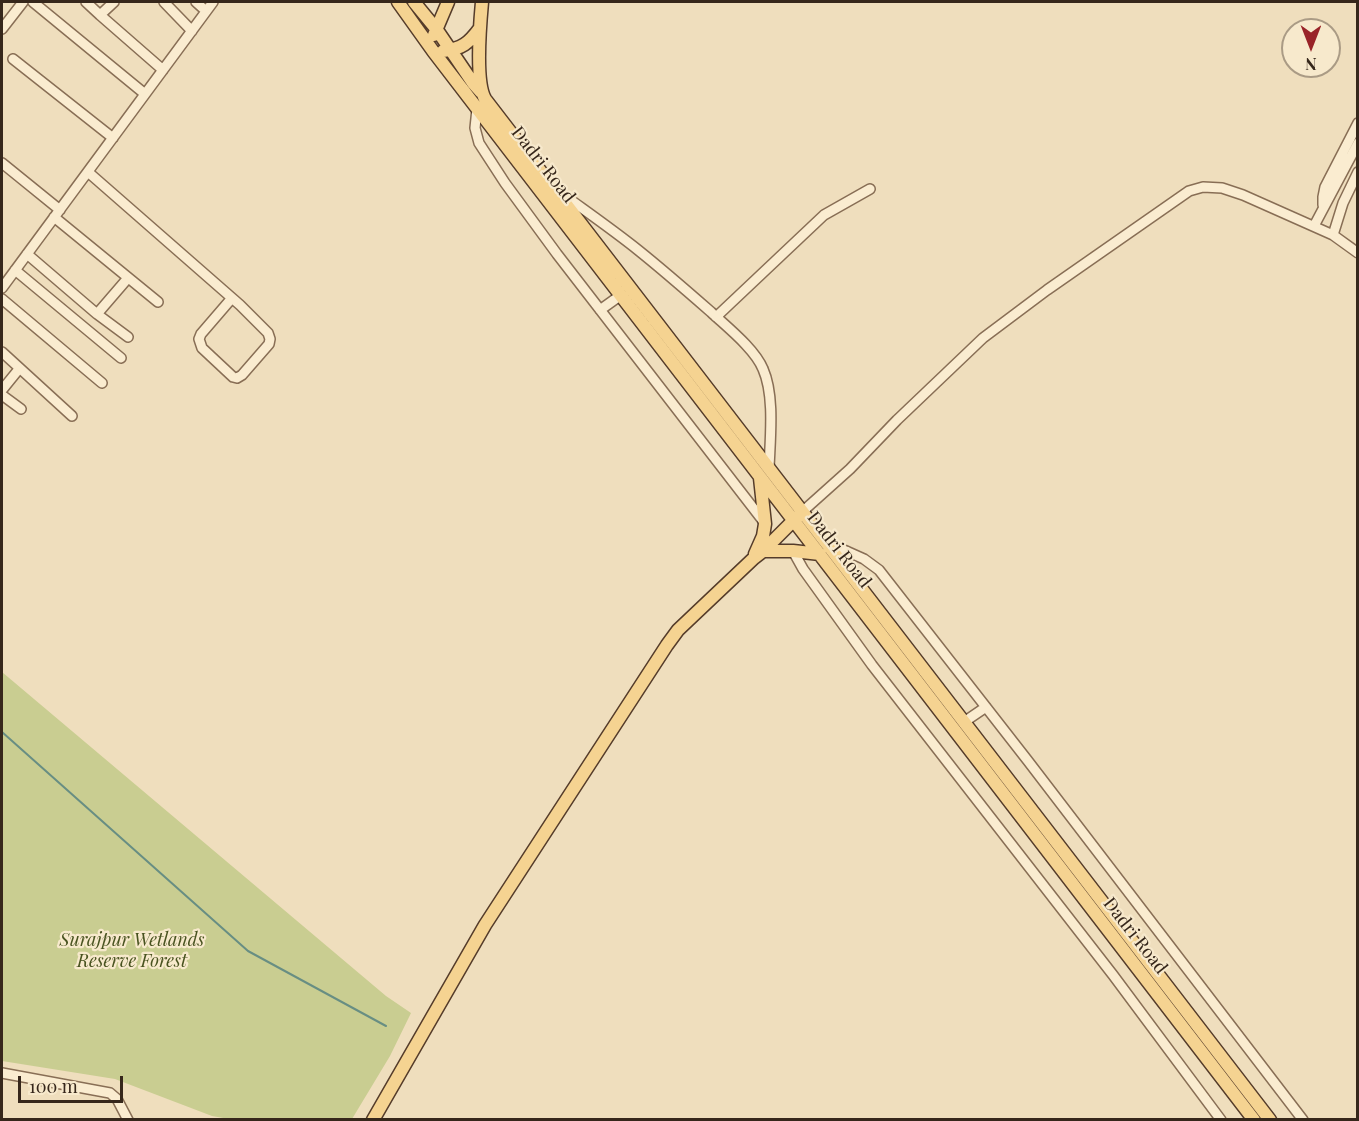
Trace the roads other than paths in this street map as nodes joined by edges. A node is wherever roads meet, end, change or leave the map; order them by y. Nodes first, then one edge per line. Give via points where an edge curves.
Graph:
1 (23, 2) edge
2 (33, 2) edge
3 (86, 2) edge
4 (114, 2) edge
5 (164, 2) edge
6 (196, 2) edge
7 (213, 2) edge
8 (398, 2) edge
9 (414, 2) edge
10 (448, 2) edge
11 (482, 2) edge
12 (206, 11) junction
13 (100, 15) junction
14 (480, 28) junction
15 (2, 29) edge
16 (436, 30) junction
17 (192, 31) junction
18 (431, 48) junction
19 (449, 50) junction
20 (13, 59) dead end
21 (163, 70) junction
22 (145, 94) junction
23 (481, 100) junction
24 (1358, 123) edge
25 (113, 138) junction
26 (1358, 143) edge
27 (2, 163) edge
28 (88, 172) junction
29 (1358, 172) edge
30 (551, 185) junction
31 (1358, 188) edge
32 (870, 189) dead end
33 (1348, 192) junction
34 (1324, 207) junction
35 (57, 213) junction
36 (1314, 226) junction
37 (1333, 235) junction
38 (1358, 253) edge
39 (27, 254) junction
40 (15, 270) junction
41 (128, 278) junction
42 (2, 288) edge
43 (232, 298) junction
44 (2, 299) edge
45 (616, 299) junction
46 (158, 302) dead end
47 (600, 310) junction
48 (97, 314) junction
49 (716, 317) junction
50 (128, 337) dead end
51 (2, 352) edge
52 (121, 358) dead end
53 (19, 369) junction
54 (102, 383) dead end
55 (2, 390) edge
56 (2, 395) edge
57 (21, 409) dead end
58 (72, 416) dead end
59 (764, 472) junction
60 (798, 516) junction
61 (765, 524) junction
62 (824, 541) junction
63 (793, 551) junction
64 (758, 554) junction
65 (820, 554) junction
66 (986, 707) junction
67 (964, 722) junction
68 (2, 1073) edge
69 (128, 1119) edge
70 (373, 1119) edge
71 (1221, 1119) edge
72 (1254, 1119) edge
73 (1270, 1119) edge
74 (1303, 1119) edge

1 - 15 street
2 - 22 street
3 - 13 street
4 - 13 street
5 - 17 street
6 - 12 street
7 - 12 street
8 - 18 main road, Dadri Road
9 - 16 main road, Dadri Road
10 - 16 main road
11 - 14 main road
12 - 17 street
13 - 21 street
14 - 19 main road via 471,40
14 - 23 main road
16 - 18 main road
16 - 19 main road, Dadri Road
17 - 21 street
18 - 19 main road
18 - 23 main road, Dadri Road
19 - 23 main road, Dadri Road
20 - 25 street
21 - 22 street
22 - 25 street
23 - 30 main road, Dadri Road
23 - 45 main road, Dadri Road
23 - 47 street via 475,128 479,143
24 - 34 street via 1325,187
25 - 28 street
26 - 34 street
27 - 35 street
28 - 35 street
28 - 43 street
29 - 33 street
30 - 49 street via 637,249
30 - 59 main road, Dadri Road
31 - 33 street
32 - 49 street via 824,215
33 - 37 street
34 - 36 street
35 - 39 street
35 - 41 street
36 - 37 street
36 - 60 street via 1222,188 1189,191 983,338
37 - 38 street
39 - 40 street
39 - 48 street
40 - 42 street
40 - 52 street
41 - 46 street
41 - 48 street
43 - 43 street via 270,339 237,378 202,348 199,339
44 - 54 street
45 - 47 street
45 - 59 main road, Dadri Road
47 - 61 street
48 - 50 street
49 - 59 street via 764,369 771,429
51 - 53 street
53 - 55 street
53 - 58 street
56 - 57 street
59 - 60 main road, Dadri Road
59 - 61 main road
60 - 62 main road, Dadri Road
60 - 64 main road
60 - 65 main road, Dadri Road
61 - 64 main road
62 - 66 street via 879,570
62 - 67 main road, Dadri Road
63 - 64 main road
63 - 65 main road
63 - 71 street via 872,665
64 - 70 main road via 667,645 485,925
65 - 72 main road, Dadri Road
66 - 67 street
66 - 74 street
67 - 73 main road, Dadri Road
68 - 69 street via 110,1093

